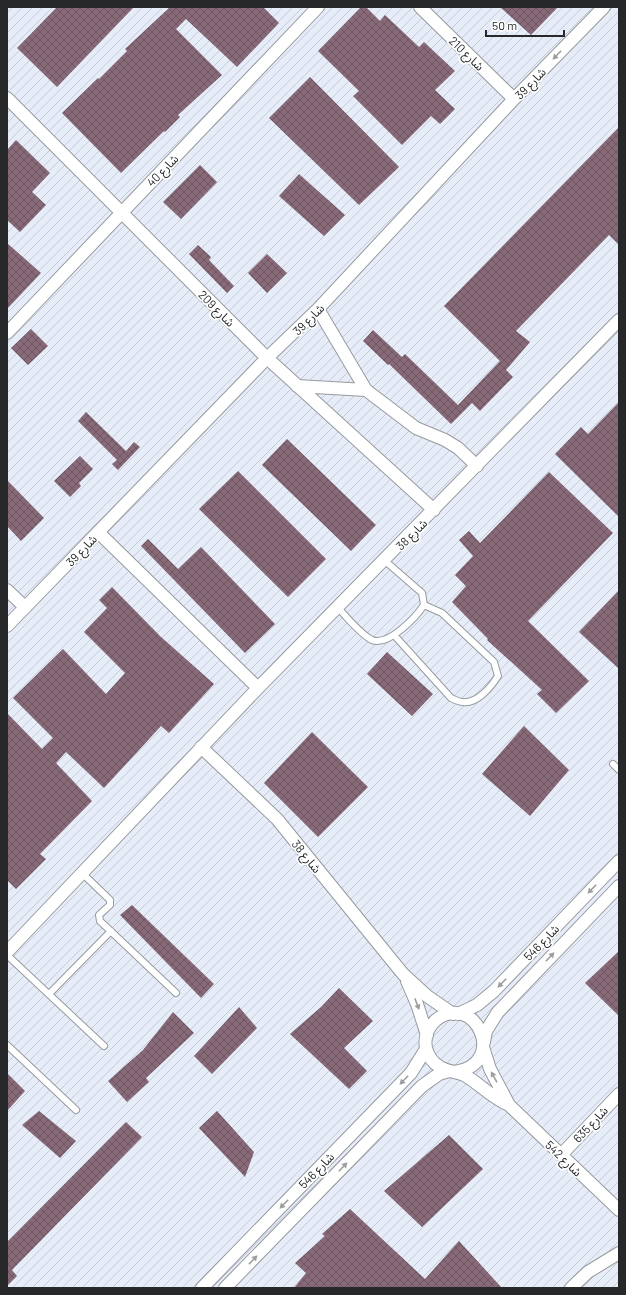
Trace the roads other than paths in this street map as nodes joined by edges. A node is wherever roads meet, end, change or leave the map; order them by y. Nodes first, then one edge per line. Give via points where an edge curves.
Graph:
1 (318, 7) edge
2 (420, 7) edge
3 (604, 7) edge
4 (7, 98) edge
5 (514, 99) junction
6 (122, 212) junction
7 (318, 309) junction
8 (619, 320) edge
9 (7, 332) edge
10 (267, 358) junction
11 (297, 386) junction
12 (366, 390) junction
13 (477, 466) junction
14 (434, 510) junction
15 (98, 532) junction
16 (384, 560) junction
17 (7, 590) edge
18 (424, 605) junction
19 (25, 607) junction
20 (338, 608) junction
21 (7, 626) edge
22 (394, 635) junction
23 (258, 688) junction
24 (201, 747) junction
25 (613, 764) dead end
26 (619, 770) edge
27 (619, 861) edge
28 (82, 873) junction
29 (619, 886) edge
30 (111, 931) junction
31 (7, 954) edge
32 (404, 974) junction
33 (176, 993) dead end
34 (49, 994) junction
35 (455, 1014) junction
36 (427, 1035) junction
37 (484, 1044) junction
38 (7, 1045) edge
39 (104, 1046) dead end
40 (426, 1049) junction
41 (452, 1071) junction
42 (619, 1094) edge
43 (509, 1105) junction
44 (76, 1110) dead end
45 (561, 1155) junction
46 (619, 1210) edge
47 (619, 1253) edge
48 (202, 1288) edge
49 (225, 1288) edge
50 (571, 1288) edge

1 - 6 street, شارع 40
2 - 5 street, شارع 210
3 -> 5 street, شارع 39
4 - 6 street, شارع 209
5 - 7 street, شارع 39
6 - 9 street, شارع 40
6 - 10 street, شارع 209
7 - 10 street, شارع 39
7 - 12 street
8 - 13 street, شارع 38
10 - 11 street, شارع 209
10 - 15 street, شارع 39
11 - 12 street
11 - 14 street, شارع 209
12 - 13 street via 416,428 458,448
13 - 14 street, شارع 38
14 - 16 street, شارع 38
15 - 19 street, شارع 39
15 - 23 street
16 - 18 lane via 422,593
16 - 20 street, شارع 38
17 - 19 street
18 - 22 lane
18 - 22 lane via 442,613 494,662 498,676 492,685 473,702 462,703 451,698
19 - 21 street, شارع 39
20 - 22 lane via 373,640 382,641
20 - 23 street, شارع 38
23 - 24 street, شارع 38
24 - 28 street, شارع 38
24 - 32 street, شارع 38 via 276,818
25 - 26 lane
27 -> 35 street, شارع 546 via 490,995 468,1011
28 - 30 lane via 110,900 110,905 99,915 100,921
28 - 31 street, شارع 38
37 -> 29 street, شارع 546 via 486,1031 498,1012
30 - 33 lane
30 - 34 lane
31 - 34 lane
32 - 35 street, شارع 38 via 427,996
32 -> 36 street, شارع 38
34 - 39 lane
35 - 36 street via 439,1018
35 - 37 street via 473,1020 479,1026
36 - 40 street
37 - 41 street via 482,1054 474,1064
43 -> 37 street, شارع 542 via 490,1069
38 - 44 lane
40 - 41 street via 432,1061 442,1069
40 -> 48 street, شارع 546 via 411,1073
41 - 43 street, شارع 542 via 473,1080 489,1094
49 -> 41 street, شارع 546 via 422,1086 439,1074
42 - 45 street, شارع 635
43 - 45 street, شارع 542
45 - 46 street, شارع 542
47 - 50 street via 588,1272

